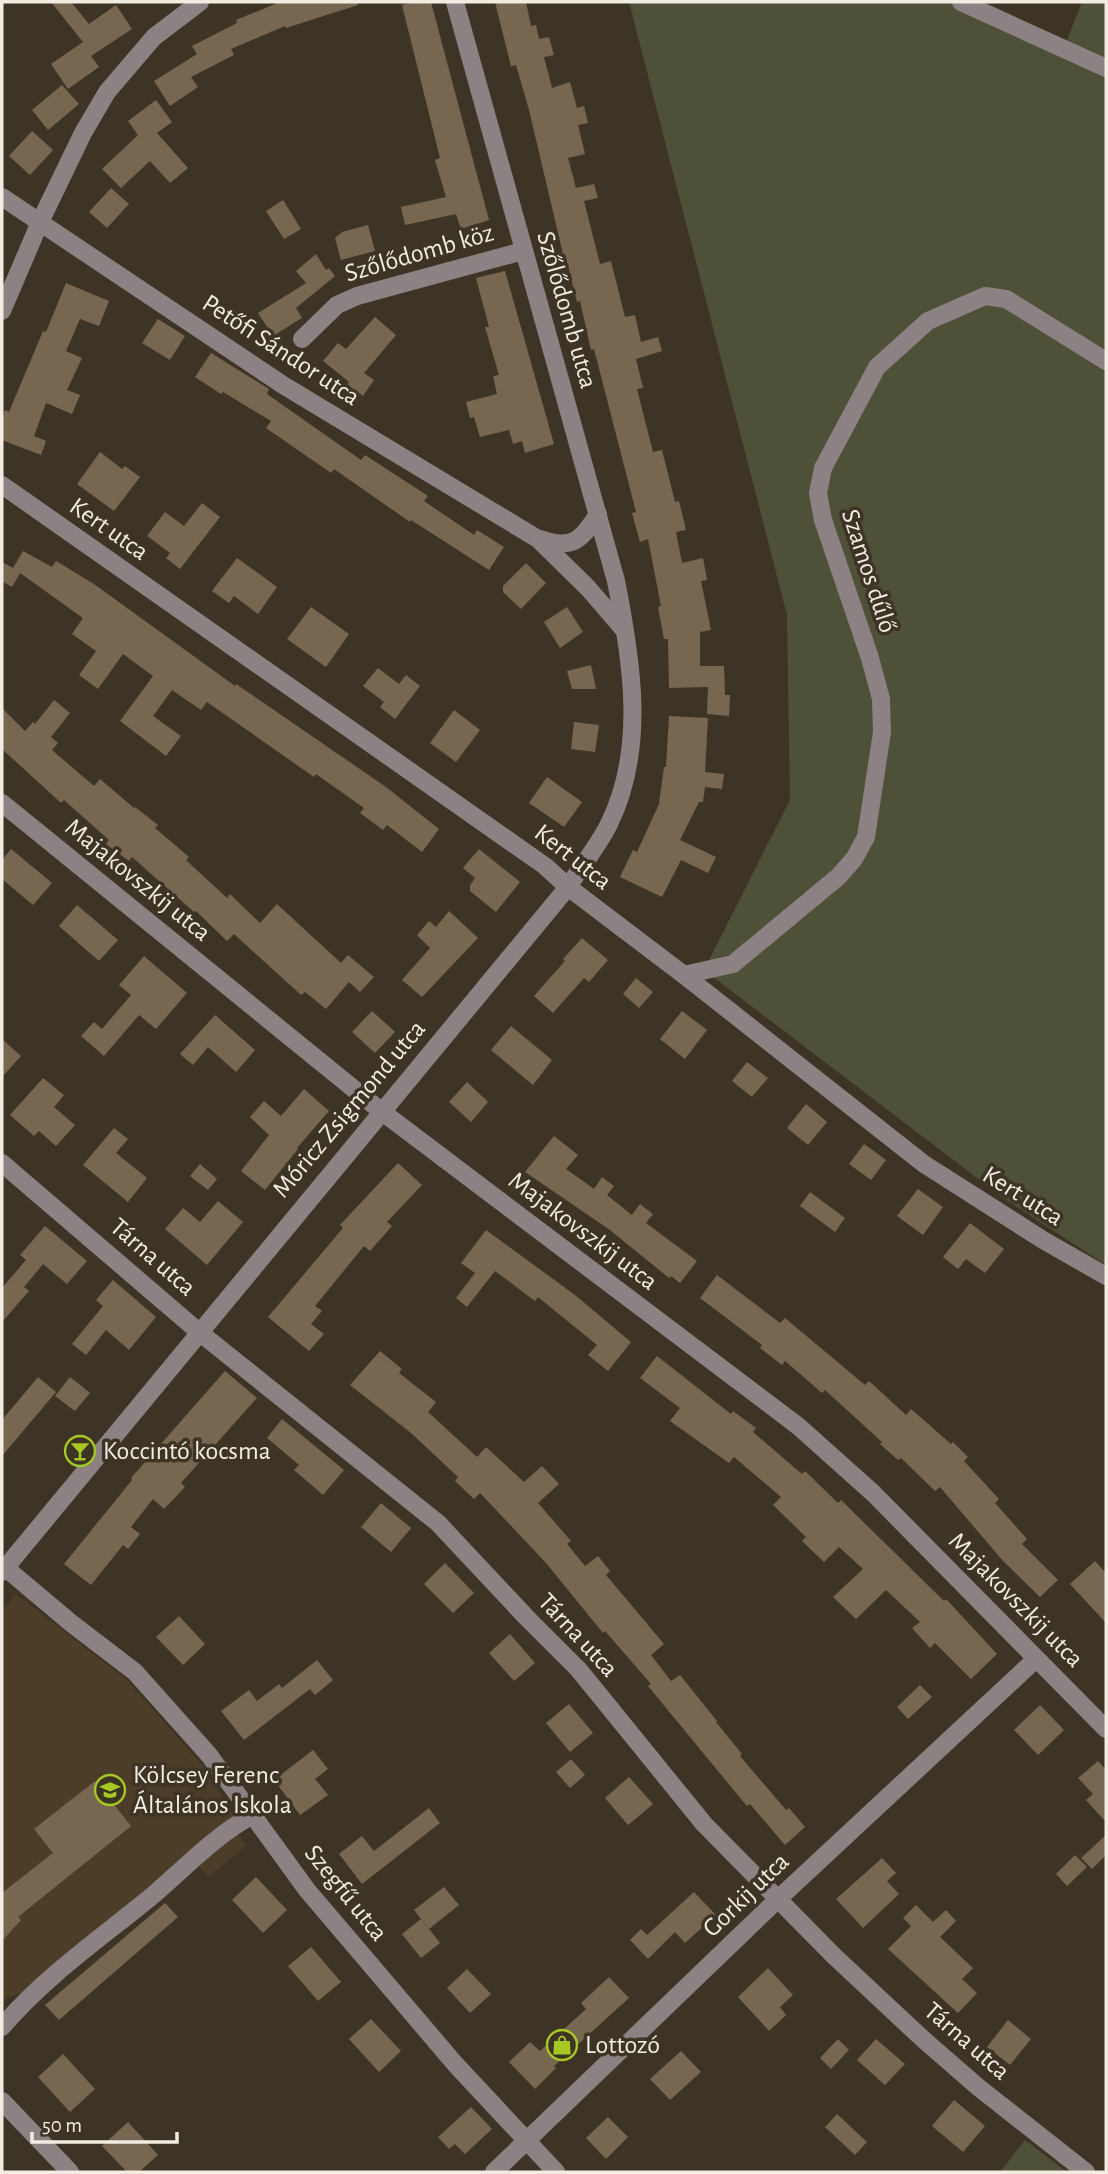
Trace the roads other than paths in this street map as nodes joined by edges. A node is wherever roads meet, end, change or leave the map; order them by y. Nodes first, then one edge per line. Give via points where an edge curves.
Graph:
1 (455, 2) edge
2 (961, 2) edge
3 (197, 3) edge
4 (1106, 68) edge
5 (2, 197) edge
6 (40, 222) junction
7 (523, 251) junction
8 (2, 311) edge
9 (302, 339) dead end
10 (1106, 361) edge
11 (2, 485) edge
12 (598, 514) junction
13 (538, 539) junction
14 (627, 634) junction
15 (2, 803) edge
16 (568, 887) junction
17 (684, 975) junction
18 (381, 1111) junction
19 (2, 1163) edge
20 (1106, 1276) edge
21 (200, 1332) junction
22 (3, 1568) edge
23 (1036, 1659) junction
24 (1106, 1729) edge
25 (253, 1815) junction
26 (778, 1899) junction
27 (2, 2027) edge
28 (2, 2101) edge
29 (526, 2141) junction
30 (70, 2172) edge
31 (494, 2172) edge
32 (556, 2172) edge
33 (1086, 2172) edge

1 - 7 street, Szőlődomb utca
2 - 4 street
3 - 6 street via 154,37 107,92
5 - 6 street, Petőfi Sándor utca
6 - 8 street
6 - 13 street, Petőfi Sándor utca via 283,385
7 - 9 street, Szőlődomb köz via 357,296 337,305
7 - 12 street, Szőlődomb utca
10 - 17 street, Szamos dűlő via 1006,299 985,296 928,321 877,367 822,468 818,494 881,699 882,732 866,837 855,859 838,877 733,964
11 - 16 street, Kert utca via 545,866
12 - 13 street, Petőfi Sándor utca via 585,535 570,544
12 - 14 street, Szőlődomb utca
13 - 14 street, Petőfi Sándor utca
14 - 16 street, Móricz Zsigmond utca via 633,695 630,754 622,793 608,826
15 - 18 street, Majakovszkij utca
16 - 17 street, Kert utca
16 - 18 street, Móricz Zsigmond utca
17 - 20 street, Kert utca via 924,1164
18 - 21 street, Móricz Zsigmond utca
18 - 23 street, Majakovszkij utca via 798,1426 873,1493
19 - 21 street, Tárna utca
21 - 22 street, Móricz Zsigmond utca
21 - 26 street, Tárna utca via 438,1523 579,1670 704,1824
22 - 25 street, Szegfű utca via 135,1672 209,1755
23 - 24 street, Majakovszkij utca
23 - 26 street, Gorkij utca
25 - 27 street via 228,1829 24,2000
25 - 29 street, Szegfű utca via 307,1890
26 - 29 street, Gorkij utca
26 - 33 street, Tárna utca via 924,2040
28 - 30 street
29 - 31 street, Gorkij utca
29 - 32 street, Szegfű utca

